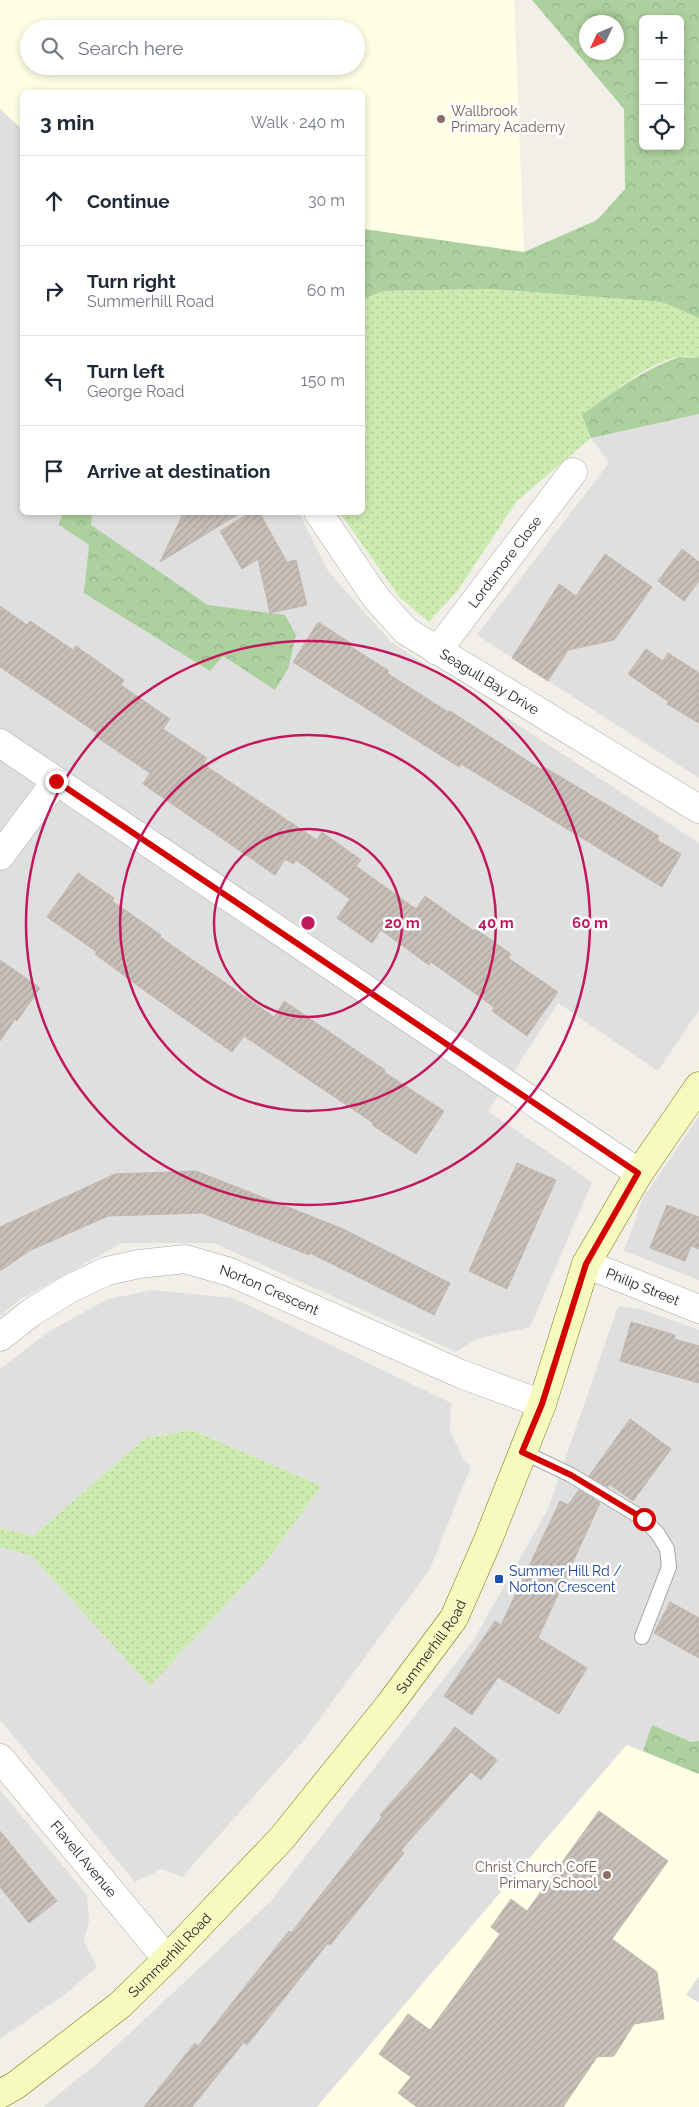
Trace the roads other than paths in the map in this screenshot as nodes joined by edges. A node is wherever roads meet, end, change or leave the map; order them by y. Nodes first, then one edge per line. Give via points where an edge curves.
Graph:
1 (573, 472) dead end
2 (320, 515) edge
3 (437, 651) junction
4 (0, 743) edge
5 (56, 781) junction
6 (699, 809) edge
7 (0, 856) edge
8 (699, 1086) edge
9 (638, 1173) junction
10 (586, 1264) junction
11 (699, 1309) edge
12 (0, 1337) edge
13 (542, 1404) junction
14 (522, 1452) junction
15 (642, 1637) dead end
16 (0, 1758) edge
17 (167, 1960) junction
18 (0, 2094) edge

1 - 3 street, Lordsmore Close
2 - 3 street, Seagull Bay Drive via 376,598 406,630
3 - 6 street, Seagull Bay Drive
4 - 5 street
5 - 7 street
5 - 9 street
8 - 9 main road, Summerhill Road
9 - 10 main road, Summerhill Road
10 - 11 street, Philip Street
10 - 13 main road, Summerhill Road
12 - 13 street, Norton Crescent via 32,1312 106,1271 185,1259 230,1272 461,1374
13 - 14 main road, Summerhill Road
14 - 15 lane via 571,1475 644,1519 658,1534 667,1549 669,1568
14 - 17 main road, Summerhill Road via 454,1618 390,1704 282,1838
16 - 17 street, Flavell Avenue
17 - 18 main road, Summerhill Road via 120,2005

